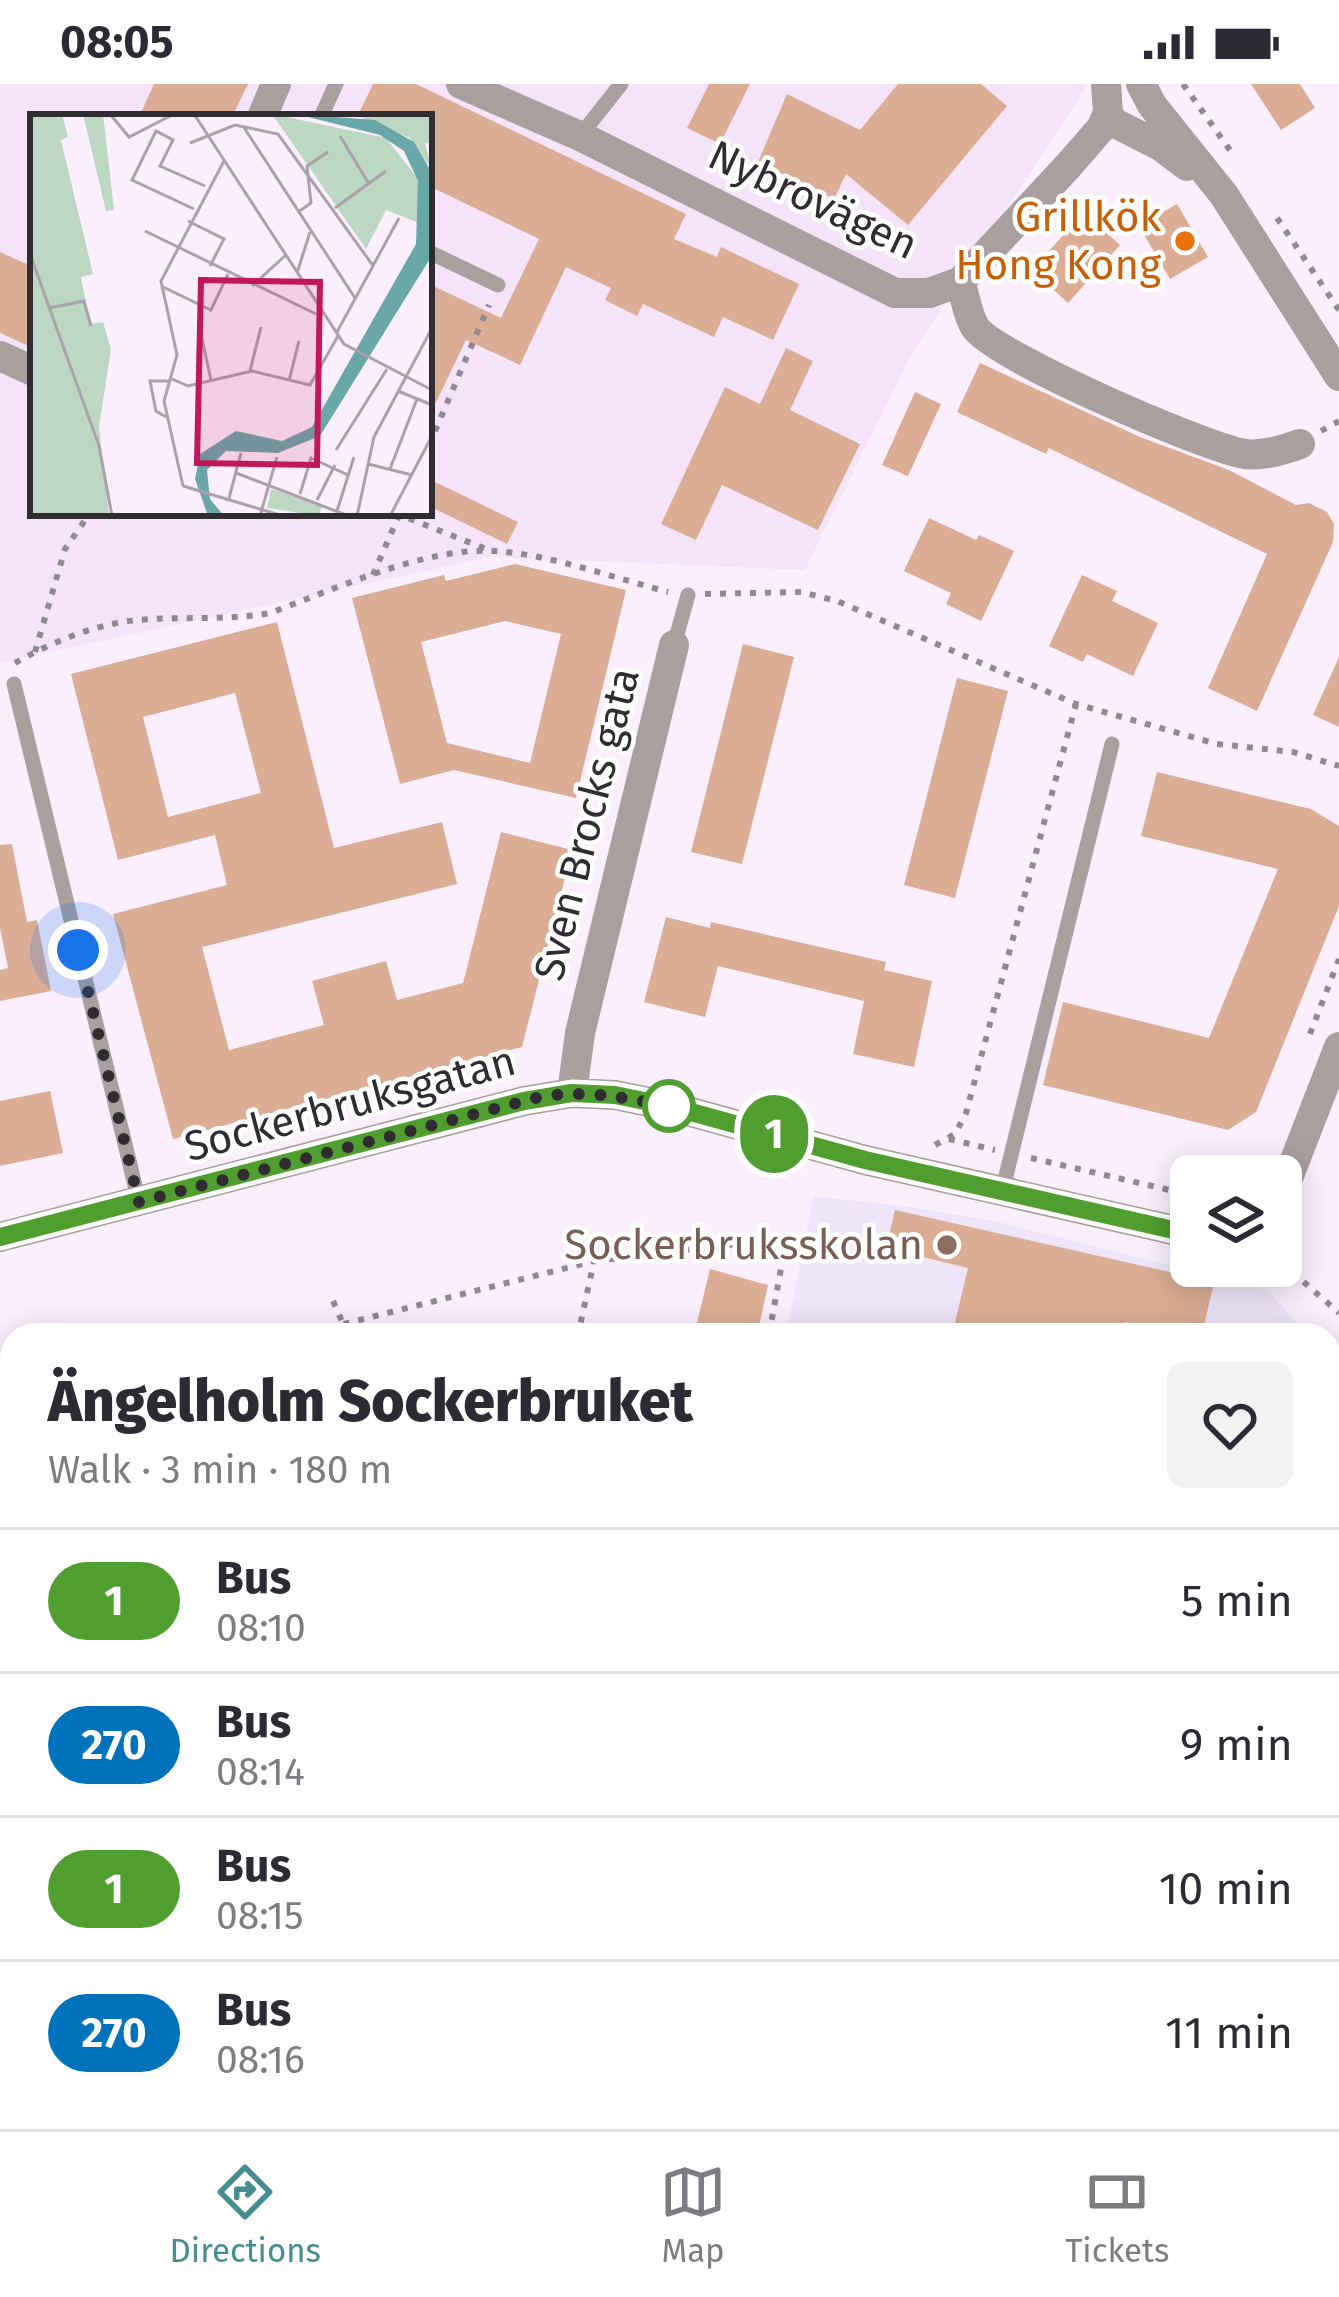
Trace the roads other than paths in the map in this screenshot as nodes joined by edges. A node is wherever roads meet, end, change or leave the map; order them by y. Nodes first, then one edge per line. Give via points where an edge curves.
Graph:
1 (276, 84) edge
2 (336, 84) edge
3 (461, 84) edge
4 (621, 84) edge
5 (1146, 94) edge
6 (1114, 111) edge
7 (263, 114) edge
8 (322, 114) edge
9 (580, 136) junction
10 (1224, 195) junction
11 (432, 253) edge
12 (960, 282) junction
13 (498, 285) road end
14 (0, 356) edge
15 (30, 370) edge
16 (1339, 376) edge
17 (1300, 444) dead end
18 (688, 595) dead end
19 (674, 645) joint
20 (14, 685) dead end
21 (1112, 744) dead end
22 (1339, 1047) edge
23 (572, 1093) junction
24 (1297, 1155) edge
25 (1002, 1192) junction
26 (139, 1202) junction
27 (1170, 1229) edge
28 (0, 1237) edge

1 - 7 street
2 - 8 lane
3 - 9 street, Nybrovägen
4 - 9 lane
5 - 6 street via 1118,89
5 - 10 street
6 - 10 street
6 - 12 street
9 - 12 street, Nybrovägen via 896,293
10 - 16 street
11 - 13 lane
12 - 17 street, Nybrovägen via 975,328 1037,368 1243,453
14 - 15 street
18 - 19 lane
19 - 23 street, Sven Brocks gata
20 - 26 lane
21 - 25 lane
22 - 24 street
23 - 25 street, Sockerbruksgatan via 669,1106
23 - 26 street, Sockerbruksgatan
25 - 27 street, Sockerbruksgatan
26 - 28 street, Sockerbruksgatan

